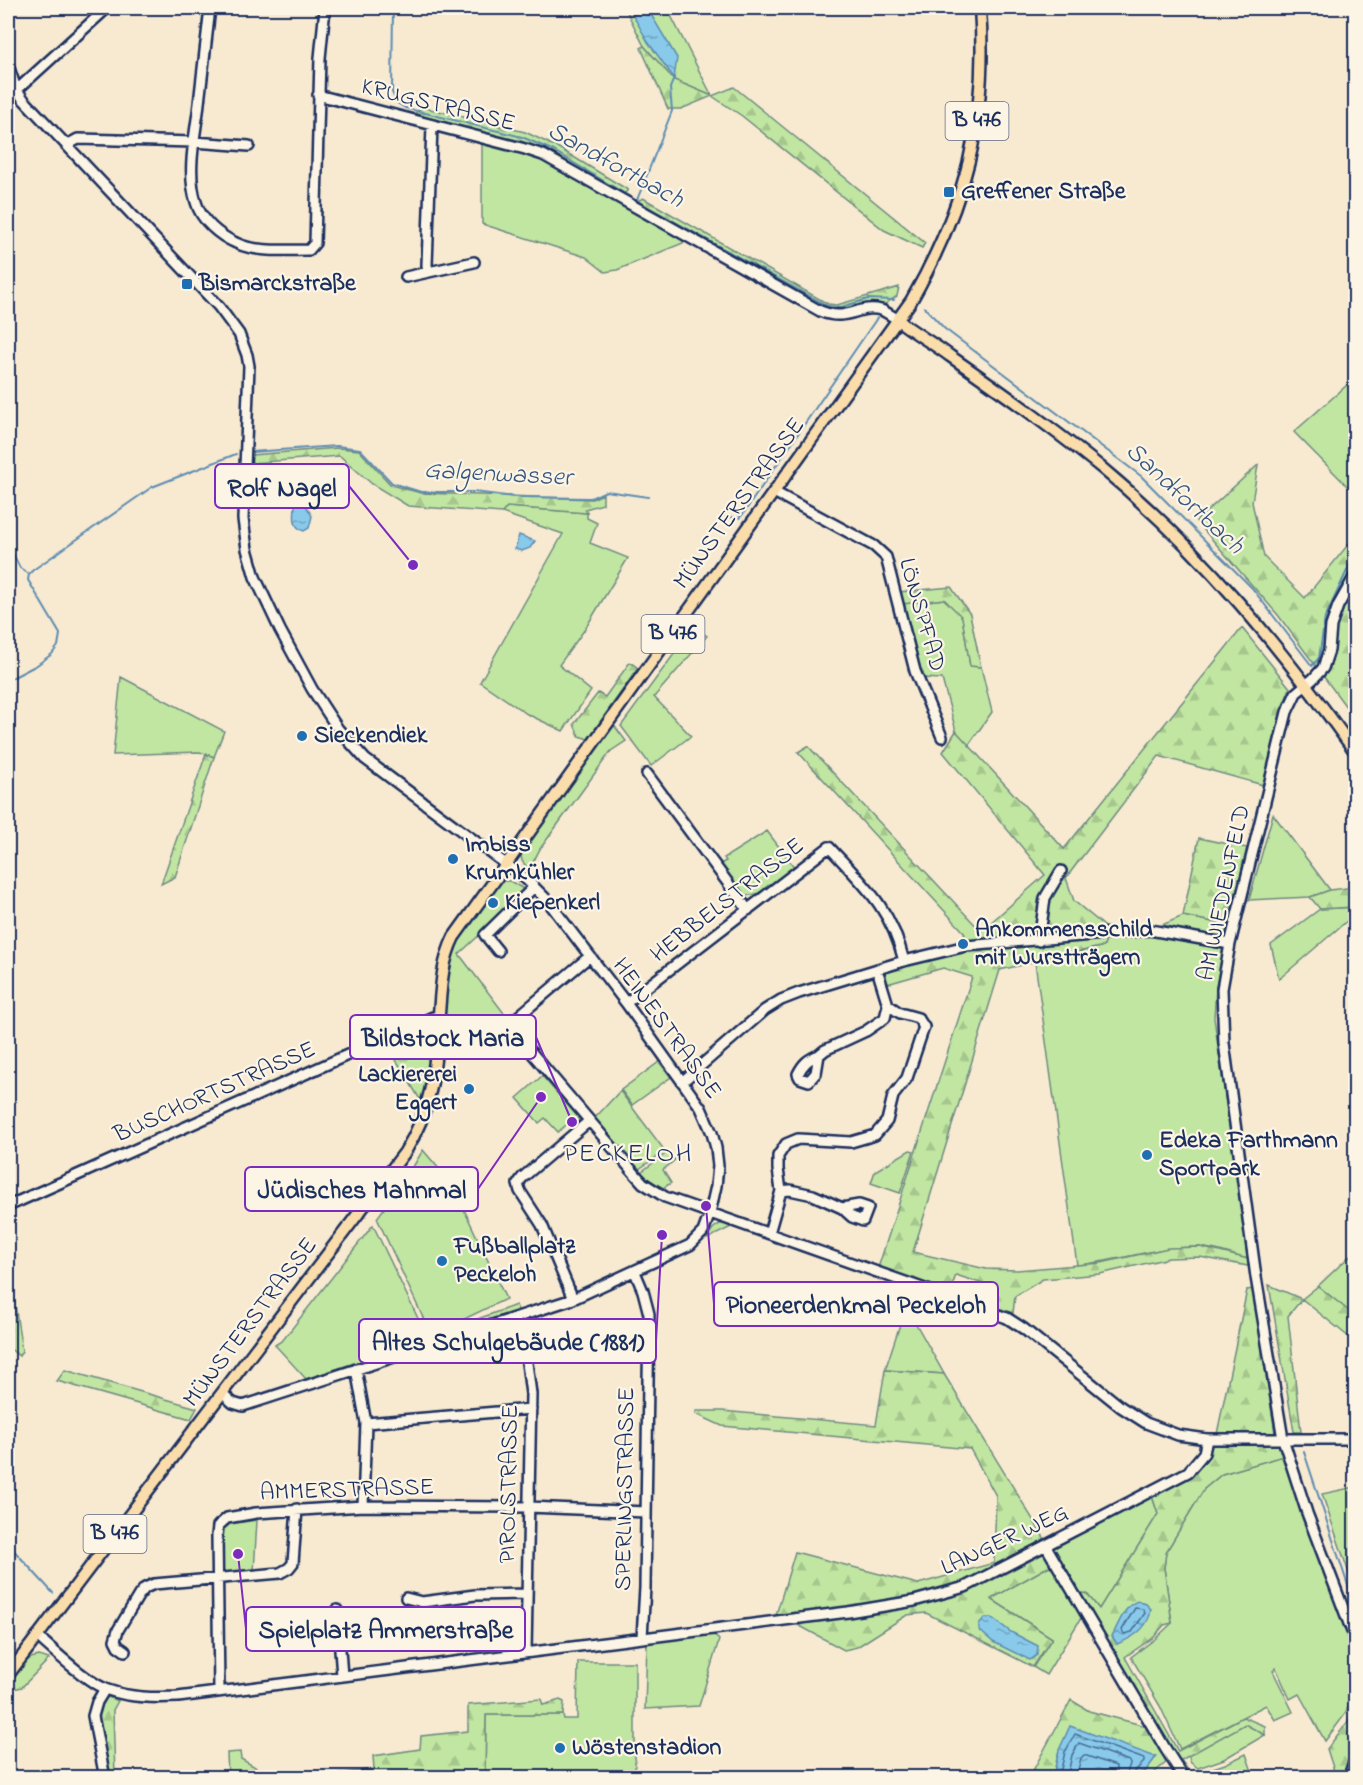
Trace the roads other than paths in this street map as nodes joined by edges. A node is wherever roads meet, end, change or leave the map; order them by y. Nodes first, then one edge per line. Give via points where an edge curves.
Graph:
1 (107, 8) edge
2 (210, 8) edge
3 (325, 8) edge
4 (980, 8) edge
5 (8, 65) edge
6 (16, 89) junction
7 (318, 95) junction
8 (8, 98) edge
9 (432, 126) junction
10 (194, 142) junction
11 (67, 145) junction
12 (249, 146) dead end
13 (474, 262) dead end
14 (428, 272) junction
15 (406, 276) dead end
16 (898, 320) junction
17 (774, 492) junction
18 (1356, 574) edge
19 (1307, 684) junction
20 (942, 737) dead end
21 (1356, 753) edge
22 (647, 774) dead end
23 (505, 864) junction
24 (1061, 871) dead end
25 (534, 887) junction
26 (748, 910) junction
27 (1039, 941) junction
28 (1230, 944) junction
29 (498, 951) dead end
30 (590, 956) junction
31 (904, 961) junction
32 (877, 969) junction
33 (626, 1003) junction
34 (888, 1005) junction
35 (439, 1018) junction
36 (819, 1055) dead end
37 (682, 1082) junction
38 (588, 1122) junction
39 (781, 1191) junction
40 (8, 1206) edge
41 (842, 1209) dead end
42 (710, 1213) junction
43 (769, 1233) junction
44 (634, 1272) junction
45 (573, 1299) junction
46 (516, 1318) junction
47 (356, 1369) junction
48 (223, 1394) junction
49 (531, 1409) junction
50 (366, 1423) junction
51 (1207, 1439) junction
52 (1283, 1439) junction
53 (1356, 1439) edge
54 (363, 1506) junction
55 (529, 1508) junction
56 (297, 1509) junction
57 (646, 1512) junction
58 (1046, 1546) junction
59 (217, 1580) junction
60 (527, 1594) junction
61 (406, 1598) dead end
62 (337, 1610) dead end
63 (38, 1636) junction
64 (642, 1638) junction
65 (1356, 1642) edge
66 (125, 1651) dead end
67 (526, 1652) junction
68 (8, 1675) edge
69 (342, 1676) junction
70 (105, 1689) junction
71 (219, 1691) junction
72 (1356, 1757) edge
73 (105, 1778) edge
74 (1184, 1778) edge
75 (1348, 1778) edge

1 - 6 street
2 - 10 street
3 - 7 street
4 - 16 main road, MÜNSTERSTRASSE / B 476 via 983,56 969,168 938,253
5 - 6 street
6 - 8 street
6 - 11 street
7 - 9 street, KRUGSTRASSE
7 - 10 street via 315,243 309,250 251,248 216,231 196,203 191,171
9 - 14 street
9 - 16 street, KRUGSTRASSE via 543,155 827,314 839,316 871,309
10 - 11 street via 78,140
10 - 12 street
11 - 23 street via 223,312 244,344 250,376 243,519 248,549 255,577 279,630 312,689 338,729 365,759
13 - 14 street
14 - 15 street
16 - 17 main road, MÜNSTERSTRASSE / B 476
16 - 19 main road via 1037,418 1145,506 1246,609
17 - 20 street, LÖNSPFAD via 874,546 886,557 915,671
17 - 23 main road, MÜNSTERSTRASSE / B 476
18 - 19 street, AM WIEDENFELD via 1331,626 1323,668
19 - 21 main road
19 - 28 street, AM WIEDENFELD via 1296,693 1287,712
22 - 26 street
23 - 25 street, HEINESTRASSE
23 - 35 main road, MÜNSTERSTRASSE / B 476 via 450,946 444,965
24 - 27 street via 1044,898
25 - 29 street via 485,935
25 - 30 street, HEINESTRASSE
26 - 31 street, HEBBELSTRASSE via 829,847 873,894 890,920
26 - 33 street, HEBBELSTRASSE
27 - 28 street via 1150,930
27 - 31 street via 966,946
28 - 52 street, AM WIEDENFELD via 1222,989 1224,1043
30 - 33 street, HEINESTRASSE
30 - 38 street via 508,1026
31 - 32 street
32 - 34 street
32 - 37 street via 781,1000
33 - 37 street, HEINESTRASSE
34 - 36 street via 885,1018
34 - 39 street via 918,1018 924,1027 907,1078 893,1096 887,1121 875,1135 851,1142 798,1139 786,1144 778,1156
35 - 40 street, BUSCHORTSTRASSE via 433,1017
35 - 48 main road, MÜNSTERSTRASSE / B 476 via 429,1101 415,1137
37 - 42 street, HEINESTRASSE via 707,1119 716,1148 718,1166
38 - 42 street via 644,1183 665,1197
38 - 45 street via 518,1184 542,1225
39 - 41 street via 813,1195
39 - 43 street
42 - 43 street
42 - 44 street, HEINESTRASSE via 703,1232 690,1245
43 - 51 street via 1007,1318 1146,1424
44 - 45 street, HEINESTRASSE
44 - 57 street, SPERLINGSTRASSE via 649,1314
45 - 46 street, HEINESTRASSE
46 - 47 street, HEINESTRASSE
46 - 49 street, PIROLSTRASSE via 527,1363
47 - 48 street, HEINESTRASSE via 243,1406
47 - 50 street
48 - 63 main road, MÜNSTERSTRASSE / B 476
49 - 50 street
49 - 55 street, PIROLSTRASSE
50 - 54 street
51 - 52 street
51 - 58 street, LANGER WEG via 1204,1453 1188,1472
52 - 53 street
52 - 65 street, AM WIEDENFELD
54 - 55 street, AMMERSTRASSE
54 - 56 street, AMMERSTRASSE
55 - 57 street, AMMERSTRASSE
55 - 60 street, PIROLSTRASSE
56 - 59 street via 289,1568 280,1573
56 - 59 street, AMMERSTRASSE via 227,1518 218,1526
57 - 64 street, SPERLINGSTRASSE
58 - 64 street, LANGER WEG via 965,1587 914,1601
58 - 74 street
59 - 66 street via 145,1588 118,1630 115,1640
59 - 71 street, AMMERSTRASSE
60 - 61 street via 475,1594 422,1602
60 - 67 street, PIROLSTRASSE
62 - 69 street
63 - 68 main road, MÜNSTERSTRASSE / B 476
63 - 70 street
64 - 67 street, LANGER WEG
67 - 69 street, LANGER WEG
69 - 71 street, LANGER WEG
70 - 71 street, LANGER WEG via 146,1698
70 - 73 street via 93,1716
72 - 75 street

